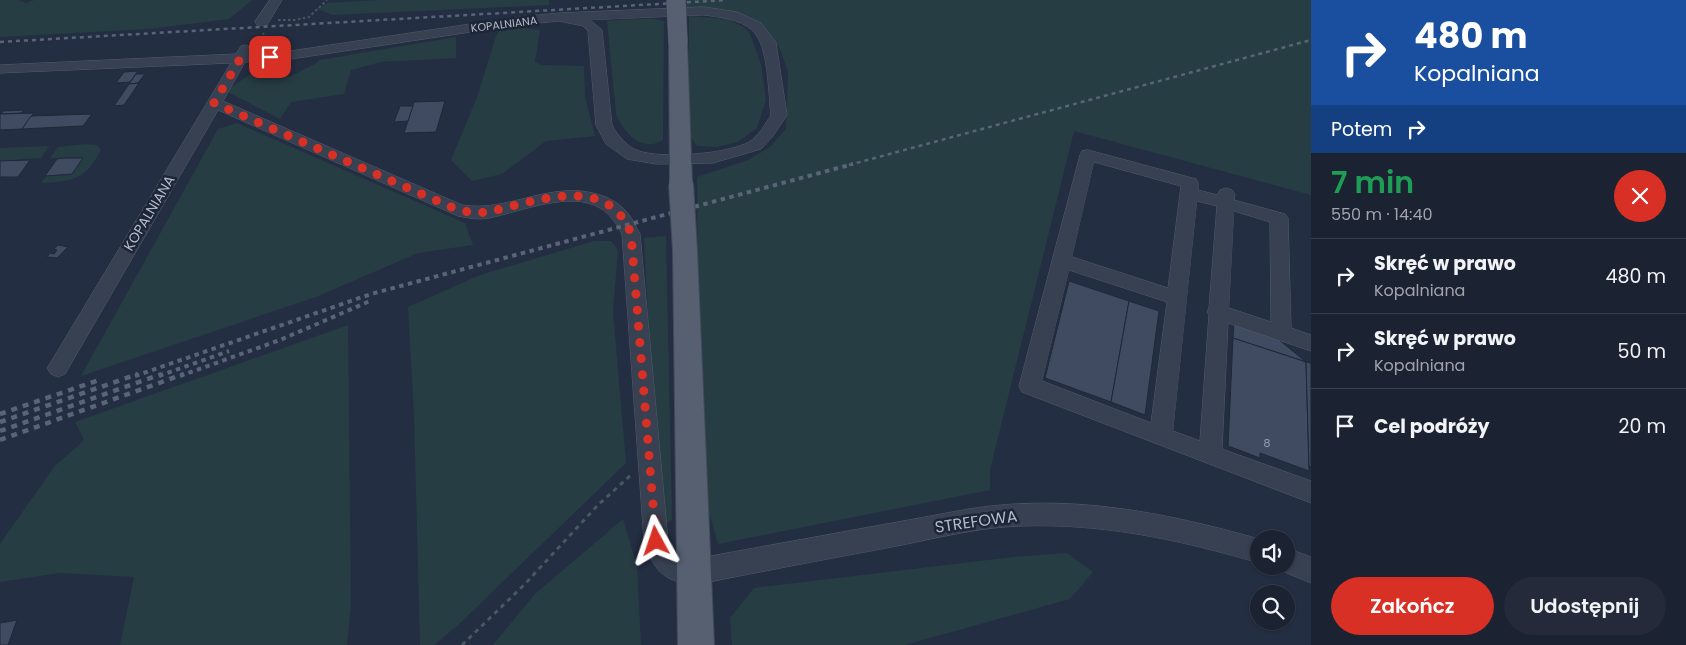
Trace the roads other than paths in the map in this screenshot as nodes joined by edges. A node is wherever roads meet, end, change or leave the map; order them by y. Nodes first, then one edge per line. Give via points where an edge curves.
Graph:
1 (276, 0) edge
2 (676, 0) edge
3 (559, 17) junction
4 (263, 21) road end
5 (245, 50) junction
6 (0, 69) edge
7 (214, 103) junction
8 (681, 159) junction
9 (681, 184) joint
10 (1189, 193) junction
11 (1226, 198) junction
12 (1062, 261) junction
13 (1177, 298) junction
14 (1217, 312) junction
15 (1281, 334) junction
16 (1311, 344) edge
17 (58, 368) dead end
18 (1161, 436) junction
19 (1210, 455) junction
20 (1311, 492) edge
21 (1250, 548) edge
22 (1295, 564) edge
23 (1311, 570) edge
24 (694, 572) junction
25 (696, 645) edge

1 - 4 street
2 - 8 main road, bridge
3 - 5 street, KOPALNIANA via 320,51
3 - 8 street via 587,23 595,30 604,125 612,140 633,154
3 - 8 street via 704,11 732,15 756,26 769,43 779,115 768,133 755,145 707,159
5 - 6 street, KOPALNIANA
5 - 7 street, KOPALNIANA
7 - 17 street, KOPALNIANA
7 - 24 street via 458,210 488,212 567,195 587,195 618,211 631,234 656,541 663,560 674,570
8 - 9 main road
9 - 24 main road, bridge
10 - 11 street
10 - 12 street via 1190,183 1088,154
10 - 13 street
11 - 14 street
11 - 15 street via 1279,218
12 - 13 street
12 - 18 street via 1030,386
13 - 18 street
14 - 15 street
14 - 19 street
15 - 16 street
18 - 19 street
19 - 20 street
21 - 24 street, STREFOWA via 1153,524 1097,516 1034,514 976,519
22 - 23 street
24 - 25 main road

